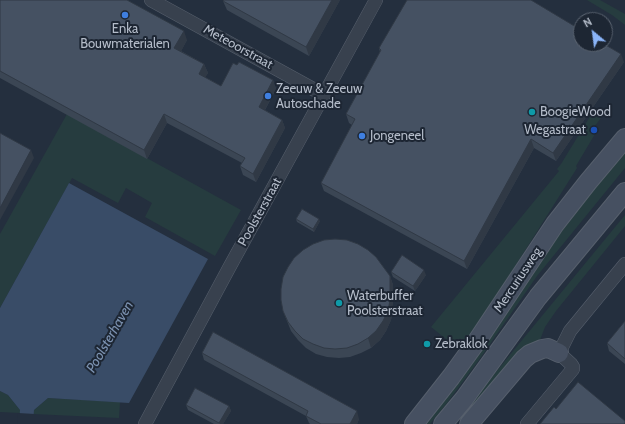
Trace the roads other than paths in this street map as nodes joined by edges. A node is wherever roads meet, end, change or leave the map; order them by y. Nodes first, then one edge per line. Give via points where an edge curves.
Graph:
1 (151, 0) edge
2 (376, 0) edge
3 (324, 95) junction
4 (625, 138) edge
5 (625, 192) edge
6 (625, 264) edge
7 (560, 353) junction
8 (145, 424) edge
9 (414, 424) edge
10 (443, 424) edge
11 (469, 424) edge
12 (527, 424) edge

1 - 3 street, Meteoorstraat
2 - 3 street, Poolsterstraat
3 - 8 street, Poolsterstraat
4 - 9 main road, Mercuriusweg via 555,224 451,377
5 - 10 main road, Mercuriusweg via 538,297
6 - 7 street via 570,331
7 - 11 main road via 548,348 524,358
7 - 12 street via 573,365 572,369

